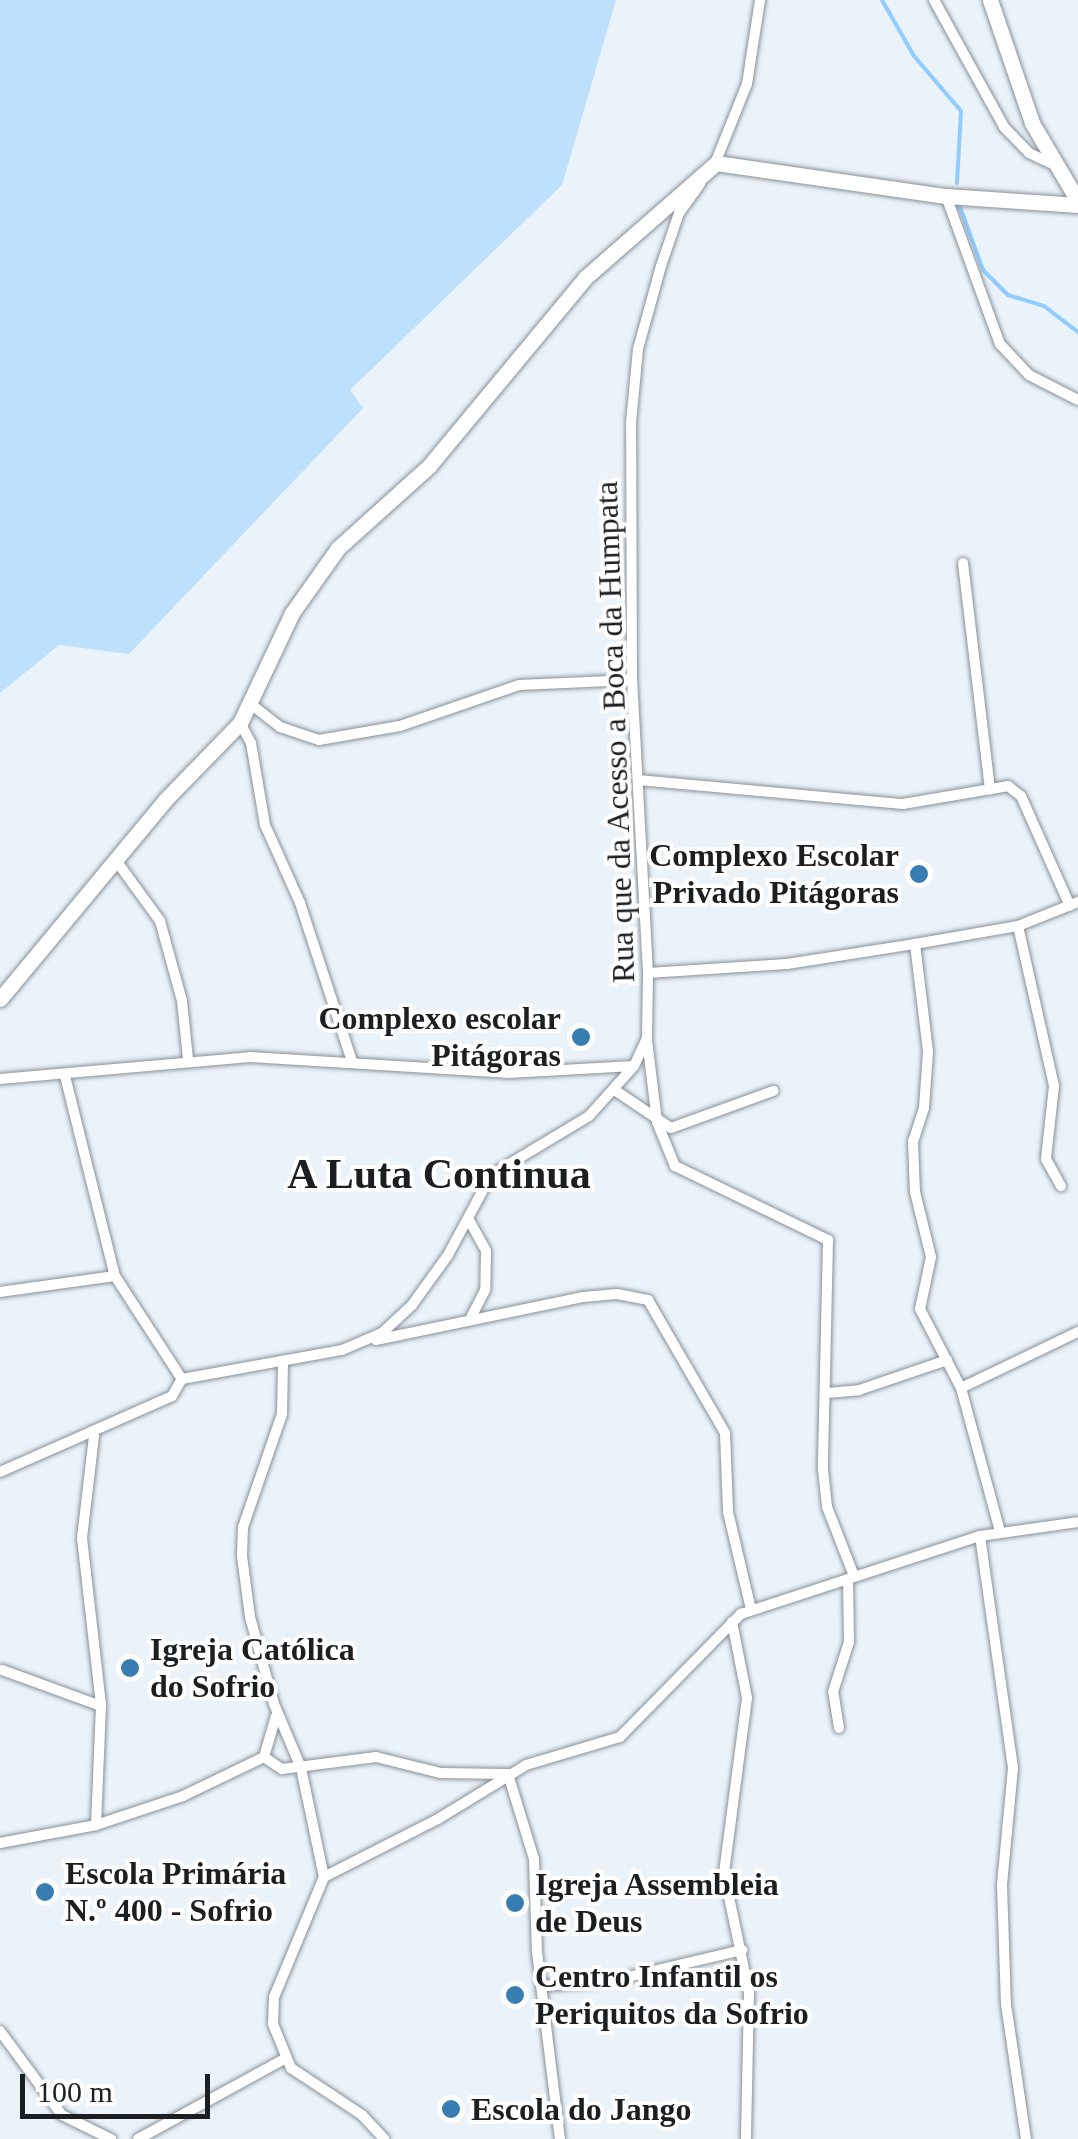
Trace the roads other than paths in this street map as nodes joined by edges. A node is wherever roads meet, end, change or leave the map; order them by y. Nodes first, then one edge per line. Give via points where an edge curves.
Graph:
1 (760, 0) edge
2 (934, 0) edge
3 (990, 0) edge
4 (716, 163) junction
5 (1053, 164) junction
6 (946, 196) junction
7 (1078, 203) edge
8 (1078, 400) edge
9 (963, 563) dead end
10 (632, 680) junction
11 (252, 705) junction
12 (240, 722) junction
13 (638, 780) junction
14 (990, 789) junction
15 (115, 859) junction
16 (1074, 904) edge
17 (1018, 926) junction
18 (915, 944) junction
19 (648, 974) junction
20 (0, 999) edge
21 (646, 1038) junction
22 (351, 1058) junction
23 (188, 1059) junction
24 (634, 1066) junction
25 (65, 1076) junction
26 (0, 1078) edge
27 (616, 1091) junction
28 (772, 1091) dead end
29 (657, 1122) junction
30 (1061, 1186) dead end
31 (469, 1220) junction
32 (115, 1276) junction
33 (0, 1292) edge
34 (471, 1317) junction
35 (1078, 1332) edge
36 (362, 1343) junction
37 (947, 1360) junction
38 (283, 1363) junction
39 (182, 1379) junction
40 (961, 1388) junction
41 (827, 1393) junction
42 (94, 1436) junction
43 (0, 1472) edge
44 (1078, 1522) edge
45 (1000, 1532) junction
46 (980, 1536) junction
47 (851, 1577) junction
48 (751, 1609) junction
49 (732, 1622) junction
50 (2, 1670) edge
51 (274, 1704) junction
52 (101, 1706) junction
53 (839, 1728) dead end
54 (264, 1757) junction
55 (301, 1768) junction
56 (508, 1774) junction
57 (96, 1825) junction
58 (0, 1843) edge
59 (324, 1877) junction
60 (742, 1950) junction
61 (541, 1986) junction
62 (0, 2031) edge
63 (284, 2059) junction
64 (111, 2139) edge
65 (138, 2139) edge
66 (384, 2139) edge
67 (560, 2139) edge
68 (746, 2139) edge
69 (1026, 2139) edge

1 - 4 street, Rua que da Acesso a Boca da Humpata via 747,84
2 - 5 street via 1004,127 1029,153
3 - 5 street
4 - 6 street
4 - 10 street, Rua que da Acesso a Boca da Humpata via 679,213 638,350
4 - 11 street via 553,311 429,466 311,580
5 - 7 street
6 - 7 street
6 - 8 street via 1000,344 1029,376
9 - 14 street
10 - 11 street via 519,685 400,726 319,740 280,727
10 - 13 street, Rua que da Acesso a Boca da Humpata
11 - 12 street
12 - 15 street
12 - 22 street via 251,743 265,825 300,904
13 - 14 street via 903,804
13 - 19 street, Rua que da Acesso a Boca da Humpata
14 - 16 street via 1008,786 1021,796
15 - 20 street
15 - 23 street via 160,921 182,1001
16 - 17 street
17 - 18 street
17 - 30 street via 1054,1086 1046,1159
18 - 19 street via 787,964
18 - 37 street via 928,1052 913,1141 915,1192 931,1256 920,1309
19 - 21 street, Rua que da Acesso a Boca da Humpata
21 - 24 street, Rua que da Acesso a Boca da Humpata
21 - 29 street
22 - 23 street
22 - 24 street via 508,1073
23 - 25 street
24 - 27 street, Rua que da Acesso a Boca da Humpata
25 - 26 street
25 - 32 street
27 - 29 street
27 - 31 street, Rua que da Acesso a Boca da Humpata via 589,1116 491,1175
28 - 29 street via 687,1124
29 - 41 street via 675,1166 828,1240
31 - 34 street via 486,1250 485,1290
31 - 36 street, Rua que da Acesso a Boca da Humpata via 412,1305
32 - 33 street
32 - 39 street
34 - 36 street
34 - 48 street via 618,1294 648,1300 725,1433 728,1512
35 - 40 street
36 - 38 street
37 - 40 street
37 - 41 street via 859,1390
38 - 39 street
38 - 51 street via 282,1414 244,1527 242,1556
39 - 42 street via 172,1396
40 - 45 street
41 - 47 street via 826,1507
42 - 43 street
42 - 52 street via 83,1570
44 - 45 street
45 - 46 street
46 - 47 street
46 - 69 street via 1012,1768 1002,1885 1004,1964
47 - 48 street
47 - 53 street via 849,1642 833,1692
48 - 49 street
49 - 56 street via 620,1737
49 - 60 street via 747,1698 724,1873
50 - 52 street
51 - 54 street via 276,1732
51 - 55 street
52 - 57 street
54 - 55 street via 282,1769
54 - 57 street via 182,1796
55 - 56 street via 376,1758 440,1773
55 - 59 street
56 - 59 street via 438,1819
56 - 61 street via 534,1860
57 - 58 street
59 - 63 street via 274,1997 273,2024
60 - 61 street via 611,1981
60 - 68 street via 752,2062
61 - 67 street
62 - 64 street via 62,2115
63 - 65 street
63 - 66 street

